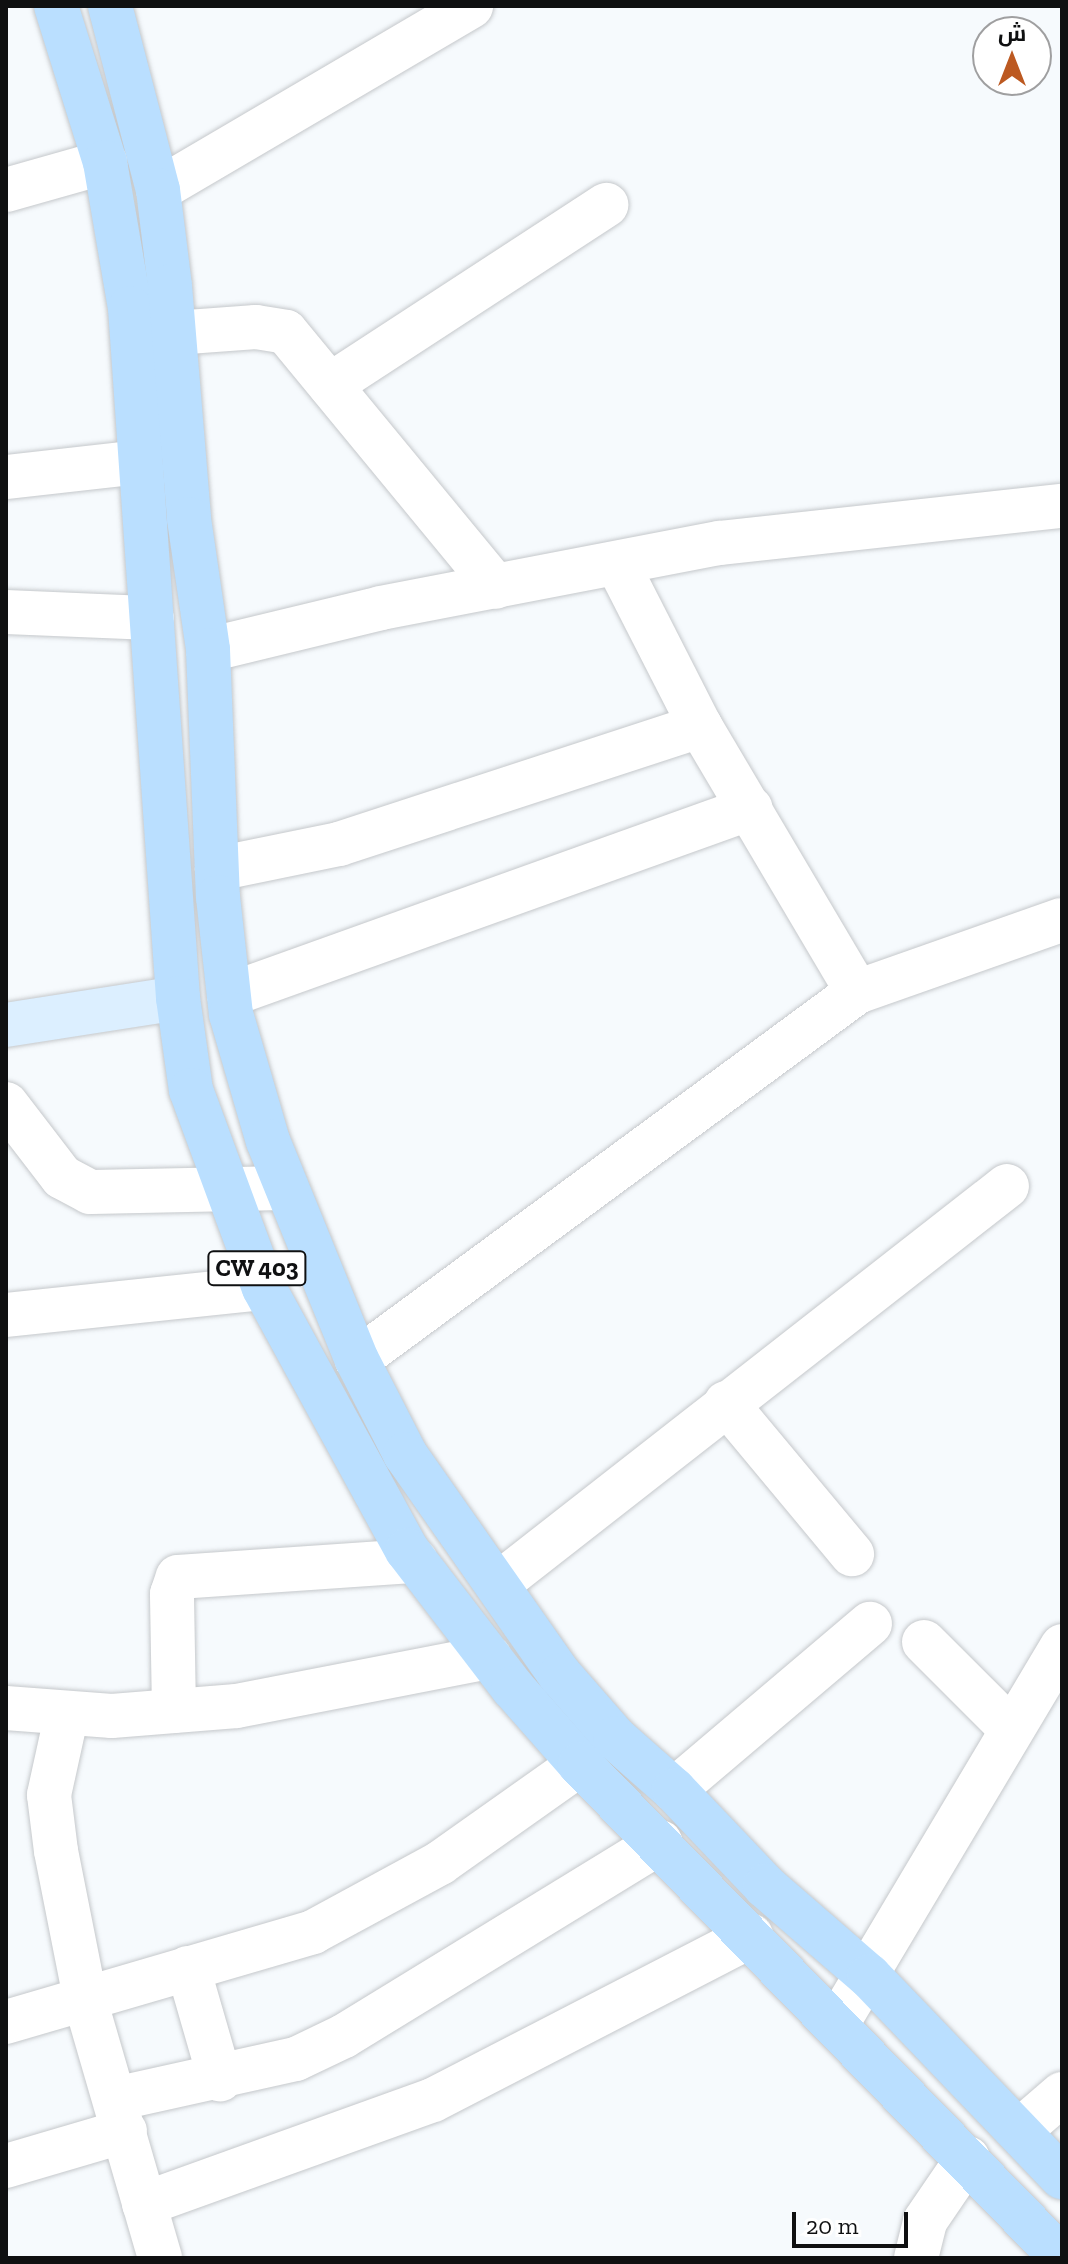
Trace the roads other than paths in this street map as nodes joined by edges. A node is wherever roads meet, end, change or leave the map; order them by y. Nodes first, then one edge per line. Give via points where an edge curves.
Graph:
1 (56, 6) edge
2 (110, 6) edge
3 (471, 6) edge
4 (105, 162) junction
5 (6, 190) edge
6 (158, 190) junction
7 (606, 205) dead end
8 (174, 333) junction
9 (330, 385) junction
10 (139, 462) junction
11 (6, 477) edge
12 (1062, 506) edge
13 (618, 565) junction
14 (496, 587) junction
15 (6, 612) edge
16 (152, 618) junction
17 (208, 650) junction
18 (700, 726) junction
19 (751, 808) junction
20 (217, 869) junction
21 (1062, 920) edge
22 (857, 992) junction
23 (229, 995) junction
24 (178, 998) junction
25 (6, 1025) edge
26 (6, 1104) edge
27 (1007, 1186) dead end
28 (227, 1187) junction
29 (286, 1188) junction
30 (264, 1288) junction
31 (6, 1315) edge
32 (357, 1360) junction
33 (726, 1403) junction
34 (852, 1554) dead end
35 (415, 1561) junction
36 (498, 1584) junction
37 (870, 1624) dead end
38 (924, 1642) dead end
39 (1062, 1646) edge
40 (489, 1657) junction
41 (6, 1708) edge
42 (174, 1711) junction
43 (67, 1713) junction
44 (1012, 1730) junction
45 (580, 1764) junction
46 (674, 1790) junction
47 (660, 1842) junction
48 (751, 1936) junction
49 (188, 1968) junction
50 (869, 1976) junction
51 (86, 2003) junction
52 (6, 2022) edge
53 (837, 2024) junction
54 (220, 2079) junction
55 (1062, 2094) edge
56 (120, 2115) junction
57 (1019, 2131) junction
58 (968, 2158) junction
59 (6, 2166) edge
60 (1062, 2177) edge
61 (144, 2204) junction
62 (160, 2258) edge
63 (916, 2258) edge
64 (1062, 2258) edge

1 - 4 main road, CW 403
2 - 6 main road, CW 403
3 - 6 street
4 - 5 street
4 - 10 main road, CW 403 via 130,308
6 - 8 main road, CW 403
7 - 9 street
8 - 9 street via 271,327 286,332
8 - 17 main road, CW 403
9 - 14 street
10 - 11 street
10 - 16 main road, CW 403
12 - 13 street via 720,543
13 - 14 street
13 - 18 street
14 - 17 street
15 - 16 street
16 - 24 main road, CW 403
17 - 20 main road, CW 403
18 - 19 street
18 - 20 street via 339,844
19 - 22 street
19 - 23 street
20 - 23 main road, CW 403
21 - 22 street
22 - 32 street
23 - 29 main road, CW 403
24 - 25 street
24 - 28 main road, CW 403 via 191,1090
26 - 28 street via 73,1186 108,1195
27 - 33 street
28 - 29 street
28 - 30 main road, CW 403
29 - 32 main road, CW 403
30 - 31 street
30 - 35 main road, CW 403
32 - 36 main road, CW 403 via 405,1454
33 - 34 street
33 - 36 street
35 - 40 main road, CW 403
35 - 42 street via 178,1577 172,1594
36 - 46 main road, CW 403 via 569,1685 615,1738
37 - 46 street
38 - 44 street
39 - 44 street
40 - 42 street via 237,1706
40 - 45 main road, CW 403
41 - 43 street
42 - 43 street
43 - 51 street via 49,1795
44 - 50 street
45 - 47 main road, CW 403
45 - 49 street via 496,1827 374,1903 313,1932
46 - 50 main road, CW 403 via 765,1886
47 - 48 main road, CW 403
47 - 54 street via 344,2036 274,2066
48 - 53 main road, CW 403
48 - 61 street via 433,2100
49 - 51 street
49 - 54 street
50 - 53 street
50 - 57 main road, CW 403
51 - 52 street
51 - 56 street
53 - 58 main road, CW 403
54 - 56 street
55 - 57 street
56 - 59 street
56 - 61 street
57 - 60 main road, CW 403
58 - 63 street via 925,2221
58 - 64 main road, CW 403
61 - 62 street

